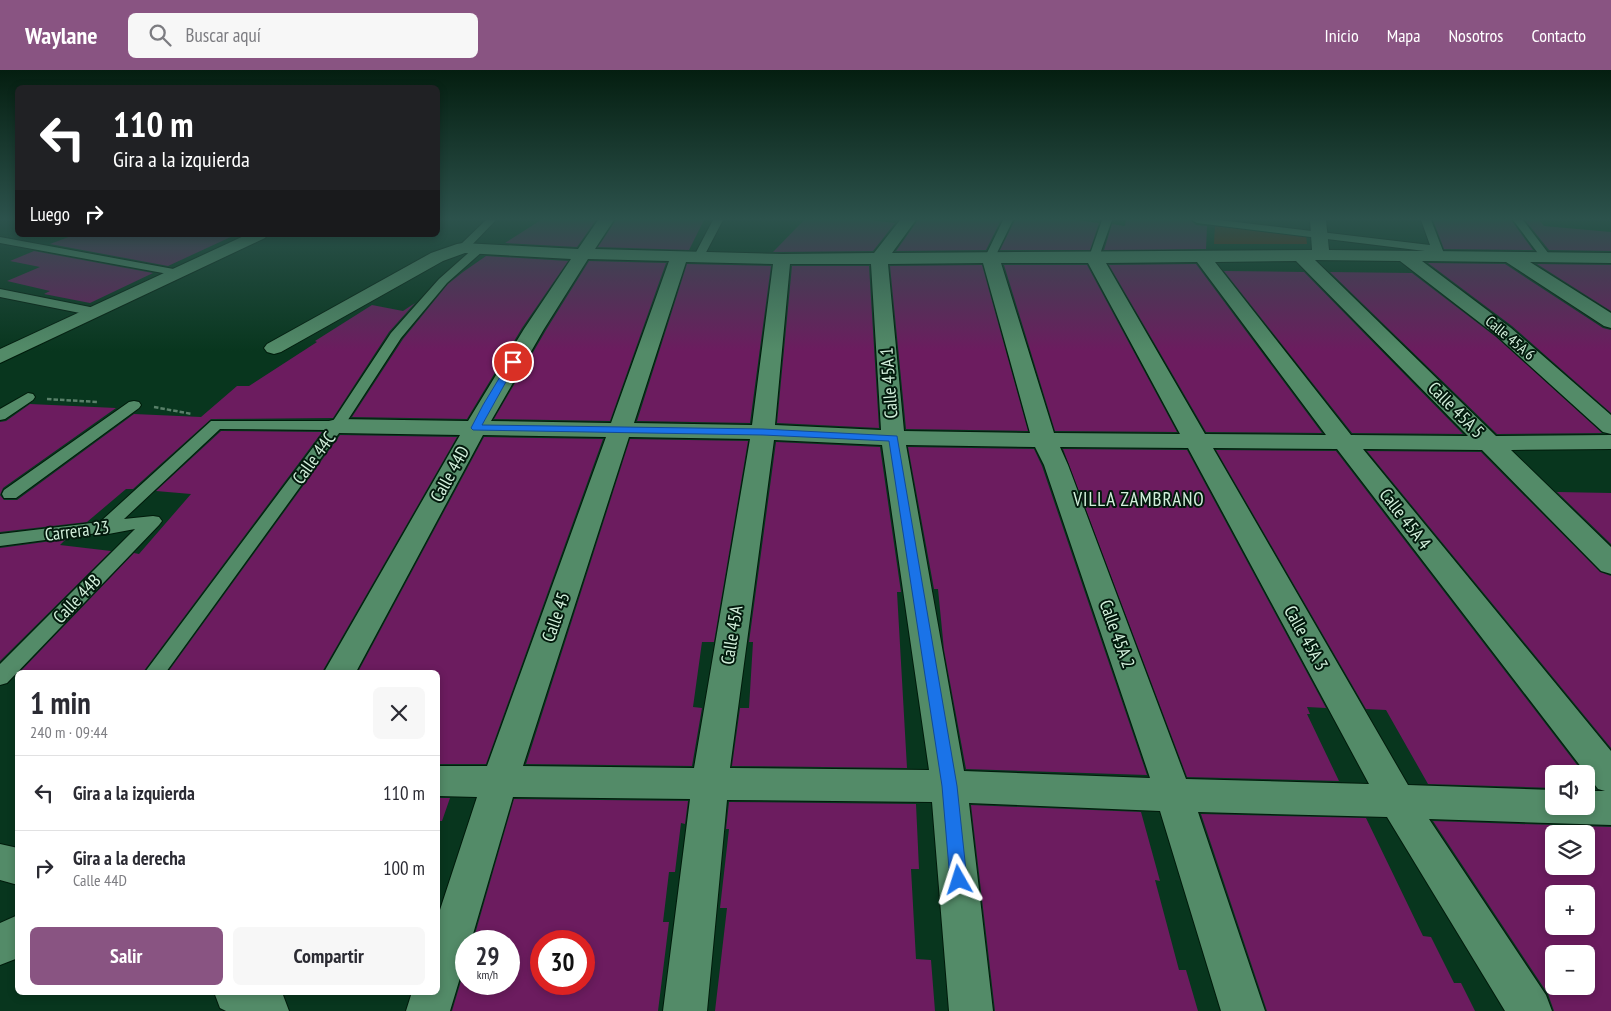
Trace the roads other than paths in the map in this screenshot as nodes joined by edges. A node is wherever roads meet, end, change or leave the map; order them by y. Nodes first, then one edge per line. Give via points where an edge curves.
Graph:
1 (130, 264) edge
2 (198, 264) edge
3 (425, 264) edge
4 (458, 264) edge
5 (575, 264) edge
6 (686, 264) edge
7 (781, 264) edge
8 (879, 264) edge
9 (992, 264) edge
10 (1098, 264) edge
11 (1207, 264) edge
12 (1319, 264) edge
13 (1414, 264) edge
14 (1521, 264) edge
15 (179, 273) junction
16 (0, 293) edge
17 (95, 312) junction
18 (1602, 313) edge
19 (1611, 322) edge
20 (274, 348) dead end
21 (0, 357) edge
22 (28, 397) dead end
23 (134, 405) dead end
24 (0, 416) edge
25 (337, 426) junction
26 (1611, 427) edge
27 (476, 428) junction
28 (619, 430) junction
29 (763, 432) junction
30 (893, 438) junction
31 (1044, 440) junction
32 (1196, 440) junction
33 (1344, 442) junction
34 (1611, 442) edge
35 (1490, 443) junction
36 (10, 494) dead end
37 (153, 521) joint
38 (103, 529) junction
39 (0, 540) edge
40 (1611, 564) edge
41 (156, 670) edge
42 (341, 670) edge
43 (0, 677) edge
44 (1611, 778) edge
45 (440, 781) edge
46 (500, 781) junction
47 (710, 783) junction
48 (949, 786) junction
49 (1174, 795) junction
50 (1397, 801) junction
51 (1545, 806) edge
52 (1595, 807) edge
53 (1611, 808) edge
54 (15, 937) edge
55 (0, 944) edge
56 (440, 974) edge
57 (241, 995) edge
58 (433, 995) edge
59 (267, 1011) edge
60 (428, 1011) edge
61 (685, 1011) edge
62 (972, 1011) edge
63 (1243, 1011) edge
64 (1530, 1011) edge

1 - 15 lane
2 - 15 street
3 - 20 street
4 - 25 lane, Calle 44C via 396,336
5 - 27 street, Calle 44D via 530,333
6 - 28 street, Calle 45
7 - 29 street, Calle 45A
8 - 30 street, Calle 45A 1
9 - 31 street, Calle 45A 2
10 - 32 street, Calle 45A 3
11 - 33 street, Calle 45A 4
12 - 35 street, Calle 45A 5
13 - 26 street, Calle 45A 6 via 1504,332
14 - 18 street
15 - 17 street
16 - 17 lane
17 - 21 street
18 - 19 street
22 - 24 lane
23 - 36 lane
25 - 27 street
25 - 38 lane via 216,424
25 - 41 lane, Calle 44C
27 - 28 street
27 - 42 street, Calle 44D
28 - 29 street
28 - 46 street, Calle 45
29 - 30 street
29 - 47 street, Calle 45A
30 - 31 street
30 - 48 street, Calle 45A 1
31 - 32 street
31 - 49 street, Calle 45A 2 via 1056,465
32 - 33 street
32 - 50 street, Calle 45A 3
33 - 35 street
33 - 44 street, Calle 45A 4
34 - 35 street
35 - 40 street, Calle 45A 5
37 - 38 lane, Carrera 23
37 - 43 lane, Calle 44B
38 - 39 lane, Carrera 23
45 - 46 street
46 - 47 street
46 - 56 street, Calle 45
47 - 48 street
47 - 61 street, Calle 45A
48 - 49 street
48 - 62 street, Calle 45A 1
49 - 50 street
49 - 63 street, Calle 45A 2
50 - 51 street
50 - 64 street, Calle 45A 3
52 - 53 street
54 - 55 street
57 - 59 street
58 - 60 street

